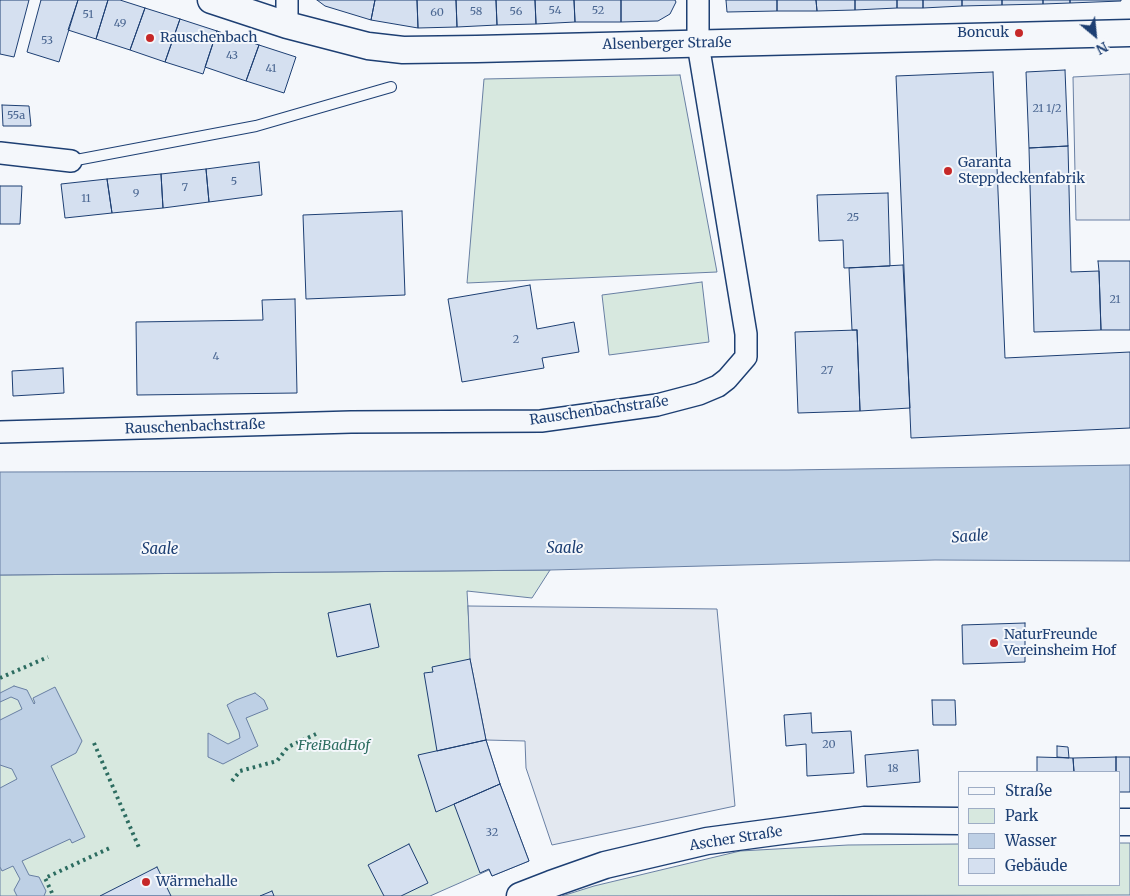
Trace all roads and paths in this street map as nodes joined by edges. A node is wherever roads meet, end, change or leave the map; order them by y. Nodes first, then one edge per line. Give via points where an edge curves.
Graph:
1 (211, 0) edge
2 (698, 0) edge
3 (287, 12) edge
4 (1130, 33) edge
5 (698, 44) junction
6 (391, 87) dead end
7 (0, 154) edge
8 (72, 161) joint
9 (0, 432) edge
10 (958, 821) edge
11 (520, 896) edge

1 - 3 street, Alsenberger Straße
2 - 5 street, Rauschenbachstraße
3 - 5 street, Alsenberger Straße via 368,46 403,50
4 - 5 street, Alsenberger Straße
5 - 9 street, Rauschenbachstraße via 746,334 746,357 718,386 657,405 541,422 351,422
6 - 8 lane via 256,126
7 - 8 street
10 - 11 street, Ascher Straße via 864,820 707,841 604,865

